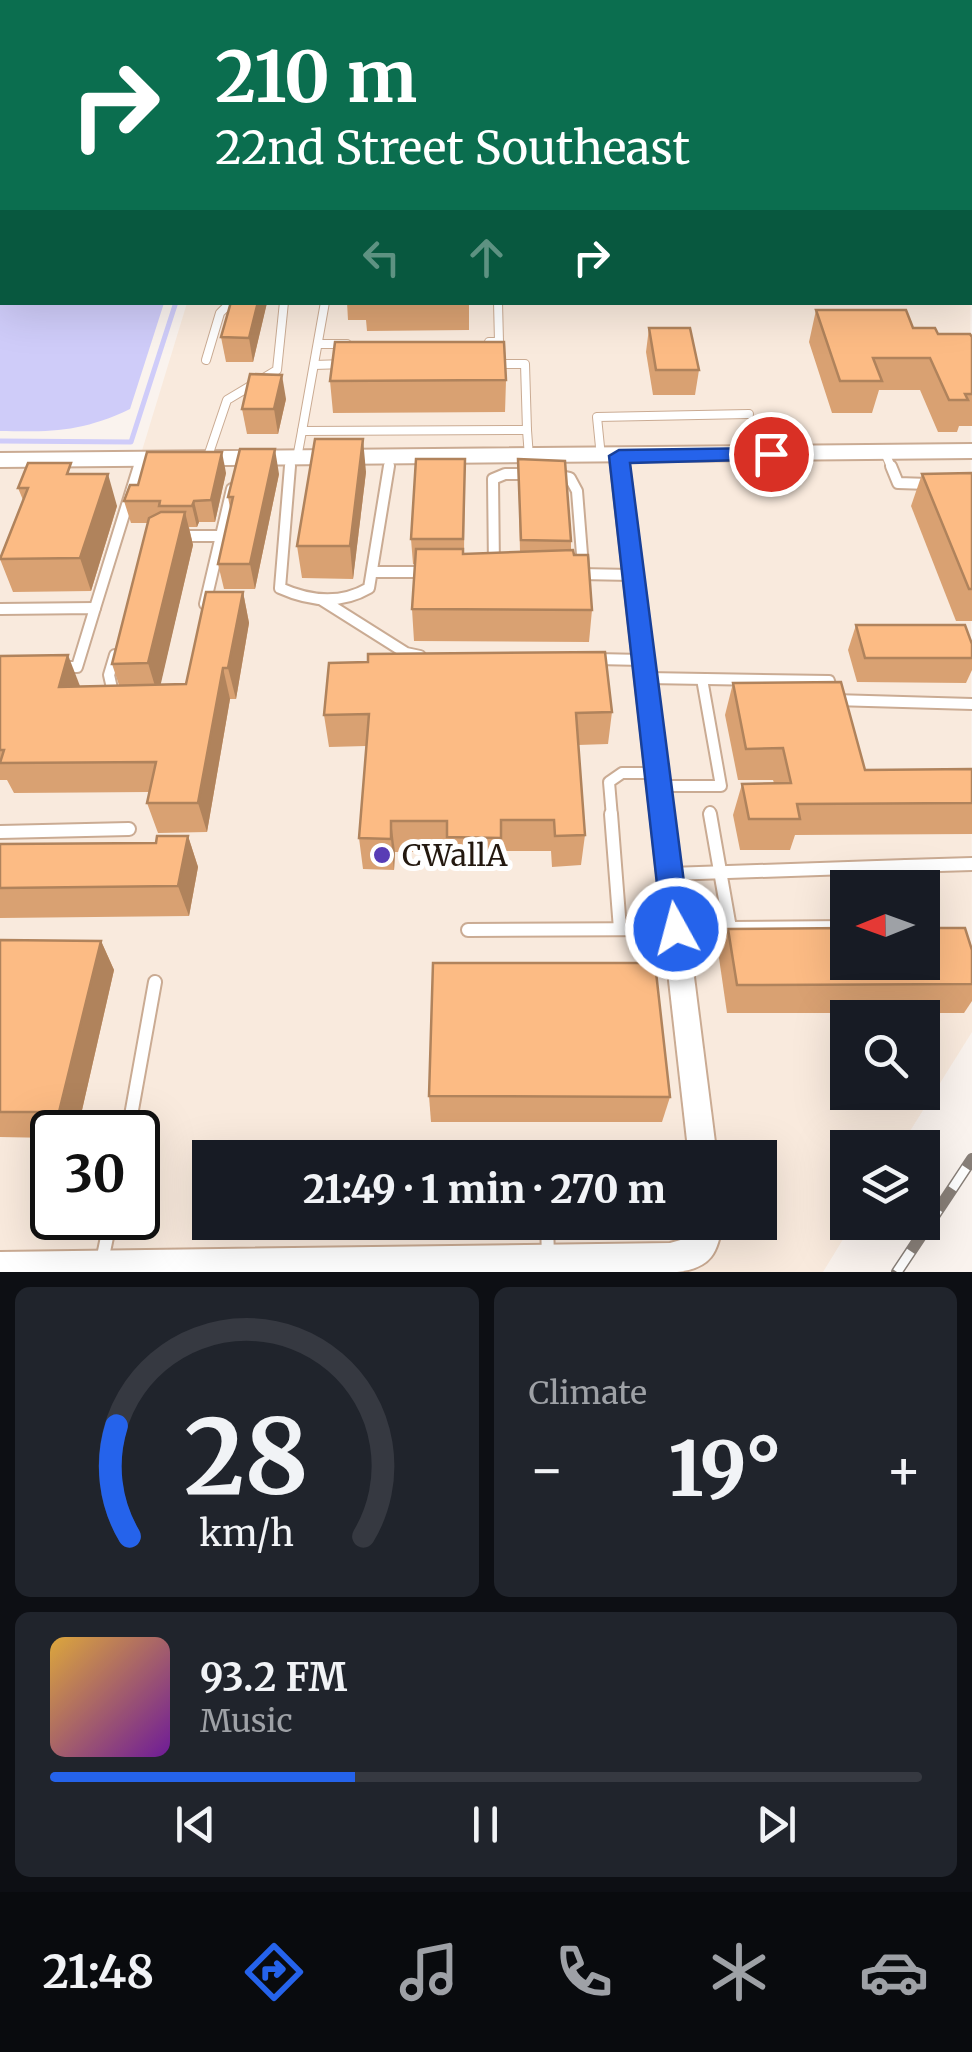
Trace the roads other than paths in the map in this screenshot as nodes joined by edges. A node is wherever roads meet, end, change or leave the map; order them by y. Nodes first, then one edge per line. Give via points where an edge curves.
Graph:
1 (228, 305) edge
2 (284, 305) edge
3 (324, 305) edge
4 (498, 305) edge
5 (481, 342) edge
6 (318, 344) junction
7 (354, 344) edge
8 (206, 360) dead end
9 (314, 364) junction
10 (352, 364) edge
11 (486, 364) edge
12 (748, 414) dead end
13 (527, 430) junction
14 (302, 431) junction
15 (972, 451) edge
16 (885, 452) junction
17 (610, 456) junction
18 (529, 457) junction
19 (294, 458) junction
20 (390, 458) junction
21 (207, 459) junction
22 (239, 459) junction
23 (0, 460) edge
24 (141, 460) junction
25 (937, 484) edge
26 (167, 536) edge
27 (221, 536) junction
28 (373, 572) junction
29 (442, 572) edge
30 (476, 573) edge
31 (494, 573) junction
32 (512, 574) edge
33 (565, 574) edge
34 (583, 574) junction
35 (634, 575) junction
36 (322, 599) junction
37 (96, 608) junction
38 (0, 609) edge
39 (204, 610) edge
40 (120, 638) edge
41 (428, 658) edge
42 (585, 659) edge
43 (38, 667) edge
44 (644, 669) junction
45 (702, 679) junction
46 (972, 704) edge
47 (132, 705) edge
48 (658, 779) junction
49 (710, 812) dead end
50 (128, 829) dead end
51 (0, 832) edge
52 (972, 864) edge
53 (906, 866) junction
54 (907, 870) edge
55 (722, 872) junction
56 (669, 874) junction
57 (830, 928) edge
58 (620, 929) junction
59 (676, 929) junction
60 (468, 930) dead end
61 (154, 982) dead end
62 (132, 1110) edge
63 (701, 1140) edge
64 (102, 1240) edge
65 (547, 1240) edge
66 (701, 1240) edge
67 (548, 1259) junction
68 (616, 1265) edge
69 (0, 1266) edge
70 (419, 1266) edge
71 (90, 1268) edge

1 - 8 lane
2 - 21 lane via 277,370 227,400
3 - 6 lane
4 - 5 lane via 499,342
6 - 7 lane
6 - 9 lane
9 - 10 lane
9 - 14 lane
11 - 13 lane via 525,364
12 - 17 lane via 597,417
13 - 14 lane
13 - 18 lane
14 - 19 lane
15 - 16 street
16 - 17 street
16 - 25 lane via 898,483
17 - 18 street
17 - 35 street
18 - 20 street
19 - 20 street
19 - 22 street
19 - 36 lane via 280,588
20 - 28 lane
21 - 22 street
21 - 24 street
22 - 27 lane
23 - 24 street via 40,468
24 - 37 lane
26 - 27 lane
27 - 39 lane
28 - 29 lane
28 - 36 lane via 369,588 358,596
30 - 31 lane
31 - 32 lane
31 - 34 lane via 493,479 550,474 570,478 577,491
33 - 34 lane
34 - 35 lane
35 - 44 street
36 - 41 lane via 406,653
37 - 38 lane
37 - 43 lane via 77,667
40 - 47 lane via 109,675 116,705
42 - 44 lane
44 - 45 lane
44 - 48 street
45 - 46 lane via 829,681 834,700
45 - 48 lane via 721,786
48 - 56 street
48 - 58 lane via 622,773 610,782
49 - 55 lane
50 - 51 lane
52 - 53 lane
53 - 54 lane
53 - 55 lane
55 - 56 lane
55 - 57 lane via 730,928
56 - 59 street
58 - 59 lane
58 - 60 lane
59 - 63 street
61 - 62 lane
64 - 71 lane
65 - 67 lane
66 - 68 street via 688,1256
67 - 68 street
67 - 70 street
69 - 71 street
70 - 71 street

